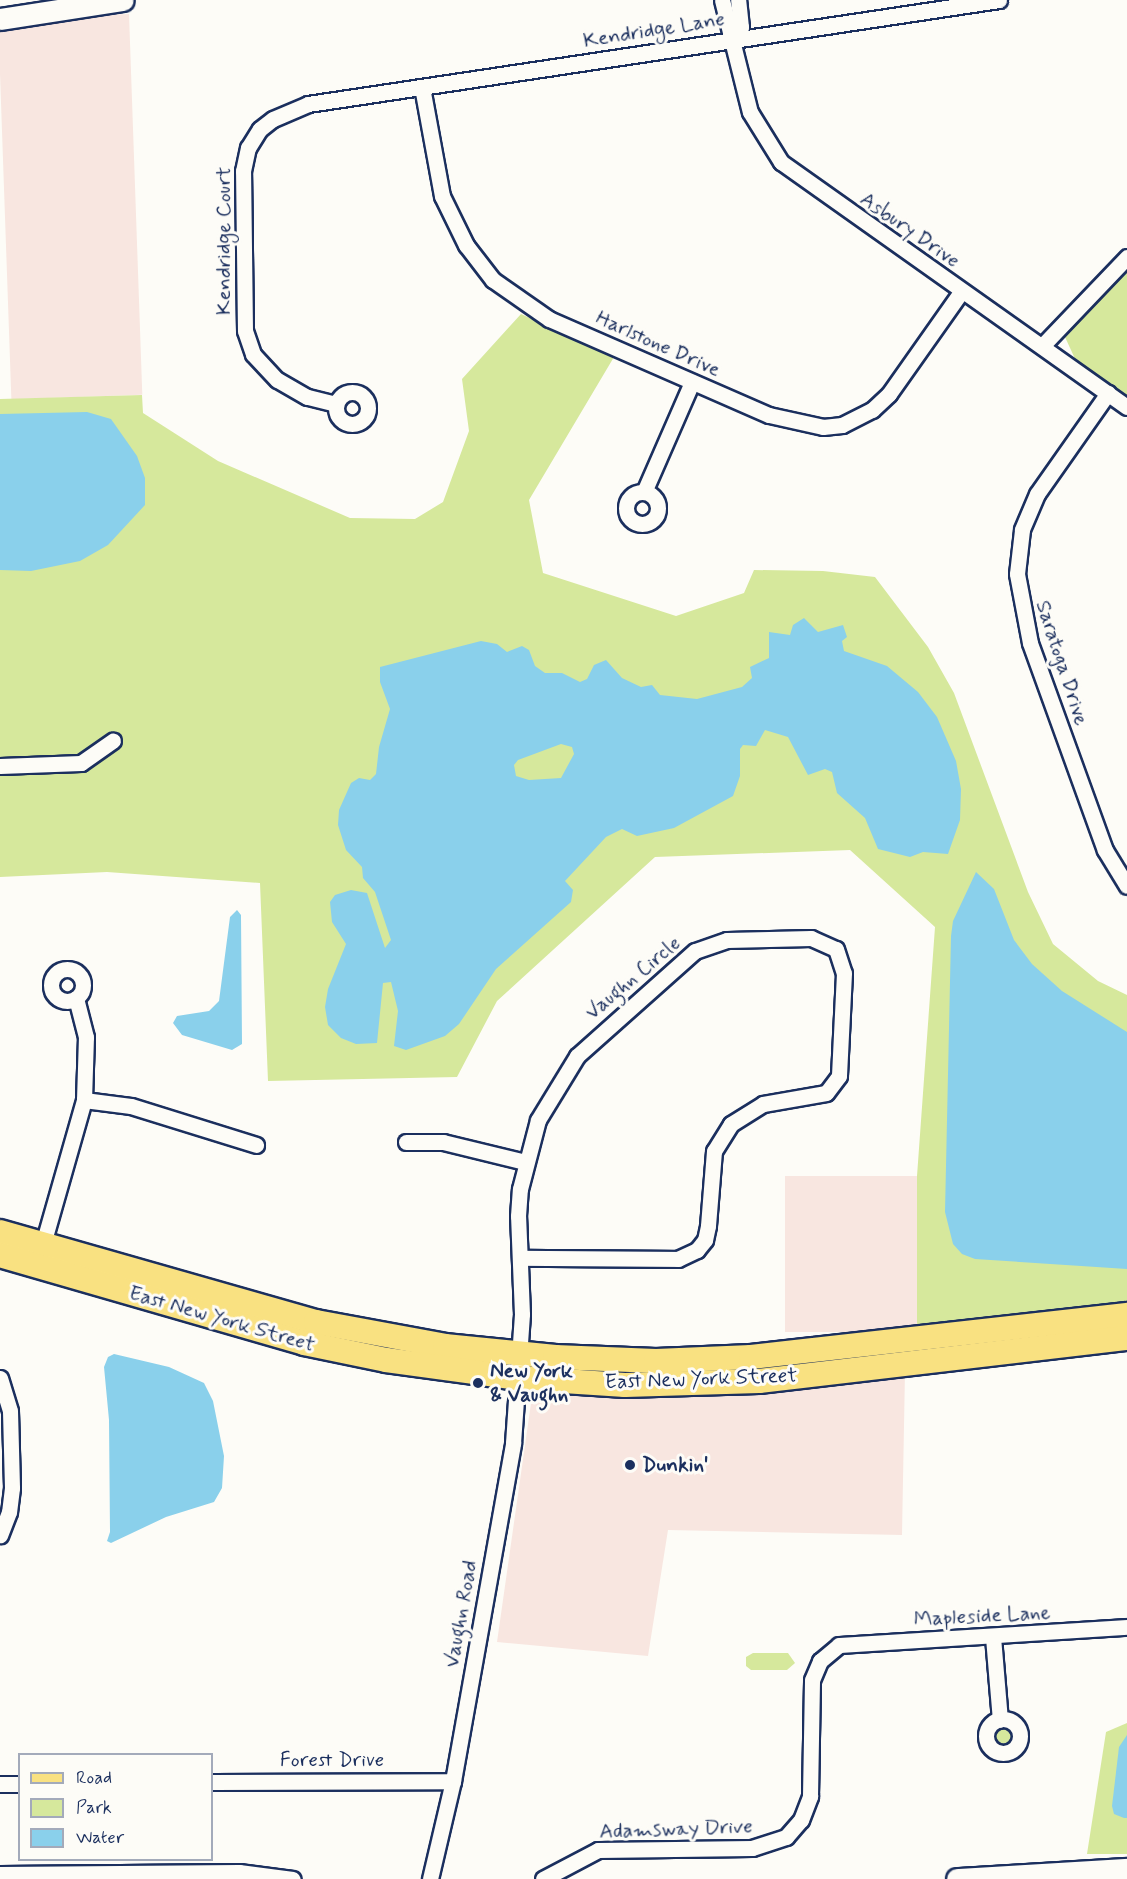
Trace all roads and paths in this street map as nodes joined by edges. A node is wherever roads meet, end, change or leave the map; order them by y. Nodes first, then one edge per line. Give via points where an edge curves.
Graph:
1 (123, 0) edge
2 (722, 0) edge
3 (738, 0) edge
4 (999, 0) edge
5 (0, 19) edge
6 (734, 40) junction
7 (423, 87) junction
8 (1127, 257) edge
9 (961, 292) junction
10 (1041, 346) junction
11 (692, 382) junction
12 (1108, 393) junction
13 (336, 404) dead end
14 (1127, 406) edge
15 (644, 492) dead end
16 (113, 741) dead end
17 (0, 766) edge
18 (1127, 886) edge
19 (76, 998) dead end
20 (84, 1100) junction
21 (406, 1142) dead end
22 (256, 1145) dead end
23 (525, 1162) junction
24 (0, 1232) edge
25 (44, 1244) junction
26 (0, 1256) edge
27 (521, 1258) junction
28 (1127, 1315) edge
29 (1127, 1338) edge
30 (518, 1366) junction
31 (0, 1378) edge
32 (0, 1535) edge
33 (1127, 1628) edge
34 (993, 1637) junction
35 (839, 1645) joint
36 (1000, 1720) dead end
37 (453, 1780) junction
38 (213, 1782) edge
39 (0, 1784) edge
40 (18, 1784) edge
41 (1127, 1869) edge
42 (0, 1874) edge
43 (160, 1876) edge
44 (293, 1879) edge
45 (430, 1879) edge
46 (543, 1879) edge
47 (957, 1879) edge

1 - 5 street
2 - 6 street, Asbury Drive via 726,27
3 - 6 street, Asbury Drive via 741,27
4 - 6 street, Kendridge Lane
6 - 7 street, Kendridge Lane
6 - 9 street, Asbury Drive via 750,112 782,162
7 - 11 street, Harlstone Drive via 442,196 466,245 493,280 534,311
7 - 13 street, Kendridge Court via 294,108 260,129 245,158 244,319 251,348 262,368 277,380 307,397
8 - 10 street
9 - 10 street, Asbury Drive
9 - 11 street, Harlstone Drive via 889,394 872,410 842,425 789,423
10 - 12 street, Asbury Drive
11 - 15 street
12 - 14 street, Asbury Drive
12 - 18 street, Saratoga Drive via 1037,494 1022,530 1017,574 1030,644 1105,850
16 - 17 street via 81,763
19 - 20 street via 86,1037
20 - 22 street via 131,1106
20 - 25 street
21 - 23 street via 443,1142
23 - 27 street, Vaughn Circle via 518,1216
23 - 27 street, Vaughn Circle via 538,1120 577,1056 695,951 727,940 800,938 825,942 836,949 844,973 839,1076 826,1093 763,1104 731,1124 714,1151 706,1233 697,1251 678,1259
24 - 25 main road, East New York Street
25 - 30 main road, East New York Street via 316,1322 423,1342
26 - 30 main road, East New York Street via 304,1343 386,1360
27 - 30 street, Vaughn Circle
28 - 30 main road, East New York Street via 751,1357
29 - 30 main road, East New York Street via 759,1381 626,1384
30 - 37 street, Vaughn Road via 513,1443
31 - 32 street via 10,1411 12,1488 9,1512
33 - 34 street, Mapleside Lane
34 - 35 street, Mapleside Lane
34 - 36 street
35 - 46 street, Adamsway Drive via 820,1661 812,1680 810,1796 801,1820 786,1837 752,1848 598,1850
37 - 38 street, Forest Drive
37 - 45 street, Vaughn Road
39 - 40 street
41 - 47 street
42 - 43 street
43 - 44 street via 255,1872

